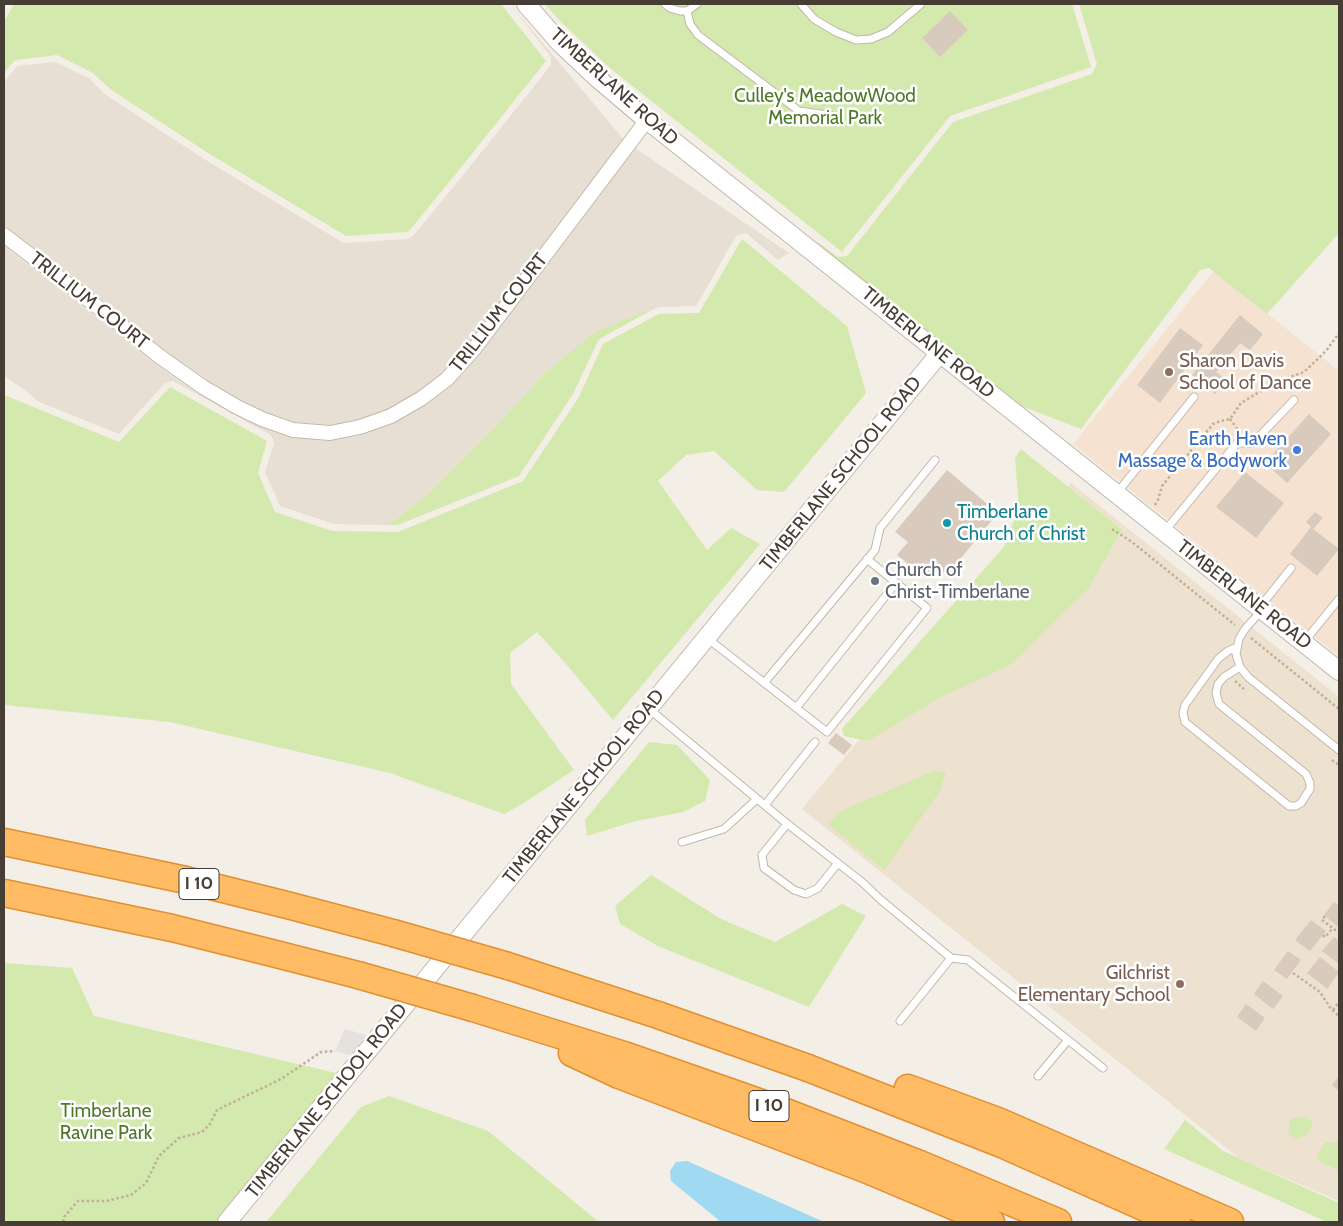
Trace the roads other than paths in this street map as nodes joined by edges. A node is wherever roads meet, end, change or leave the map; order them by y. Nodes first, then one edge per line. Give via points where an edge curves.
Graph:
1 (526, 4) edge
2 (665, 4) edge
3 (697, 4) edge
4 (801, 4) edge
5 (921, 4) edge
6 (687, 11) junction
7 (835, 116) dead end
8 (647, 120) junction
9 (4, 235) edge
10 (940, 353) junction
11 (1194, 397) dead end
12 (1294, 400) dead end
13 (935, 460) dead end
14 (1116, 493) junction
15 (1164, 532) junction
16 (867, 559) junction
17 (1290, 568) dead end
18 (896, 583) junction
19 (1339, 600) edge
20 (1261, 608) junction
21 (707, 638) junction
22 (1304, 643) junction
23 (1237, 647) junction
24 (1240, 667) junction
25 (1339, 671) edge
26 (764, 683) junction
27 (649, 708) junction
28 (796, 708) junction
29 (814, 742) dead end
30 (1339, 750) edge
31 (757, 799) junction
32 (764, 805) junction
33 (787, 824) junction
34 (4, 842) edge
35 (682, 842) dead end
36 (838, 863) junction
37 (4, 892) edge
38 (950, 958) junction
39 (608, 998) junction
40 (473, 1008) junction
41 (900, 1021) dead end
42 (1068, 1040) junction
43 (1103, 1068) dead end
44 (1038, 1076) dead end
45 (228, 1222) edge
46 (991, 1222) edge
47 (1058, 1222) edge
48 (1177, 1222) edge
49 (1230, 1222) edge

1 - 8 street, TIMBERLANE ROAD via 560,43
2 - 6 lane
3 - 6 lane
4 - 5 lane via 814,19 856,40 871,39 888,32
6 - 7 lane via 690,24 698,35 799,111
8 - 9 street, TRILLIUM COURT via 474,349 447,379 391,416 330,433 293,430 262,419 212,392 159,356
8 - 10 street, TIMBERLANE ROAD
10 - 14 street, TIMBERLANE ROAD
10 - 21 street, TIMBERLANE SCHOOL ROAD
11 - 14 lane
12 - 15 lane via 1252,443 1237,443
13 - 16 lane via 880,528 874,550
14 - 15 street, TIMBERLANE ROAD
15 - 20 street, TIMBERLANE ROAD
16 - 18 lane
16 - 26 lane
17 - 20 lane
18 - 28 lane
18 - 28 lane via 926,608 827,732
19 - 22 lane
20 - 22 street, TIMBERLANE ROAD
20 - 23 lane via 1243,632
21 - 26 lane
21 - 27 street, TIMBERLANE SCHOOL ROAD
22 - 25 street, TIMBERLANE ROAD
23 - 24 lane
23 - 24 lane via 1218,659 1185,705 1185,722 1289,806 1296,806 1310,789 1306,774 1219,704 1218,684 1224,676
24 - 30 lane via 1248,677
26 - 28 lane
27 - 31 lane
27 - 45 street, TIMBERLANE SCHOOL ROAD
29 - 32 lane
31 - 32 lane
31 - 35 lane via 724,830
32 - 33 lane
33 - 36 lane
33 - 36 lane via 762,855 764,868 794,890 806,894 818,888
34 - 39 highway, I 10, bridge via 287,905 446,948
36 - 38 lane
37 - 40 highway, I 10, bridge via 272,952
38 - 41 lane
38 - 42 lane via 968,960
39 - 48 highway, I 10 via 758,1049 906,1105
39 - 49 highway via 787,1047 932,1096 998,1121
40 - 46 highway via 619,1075 865,1169
40 - 47 highway, I 10 via 624,1055 773,1107
42 - 43 lane
42 - 44 lane

